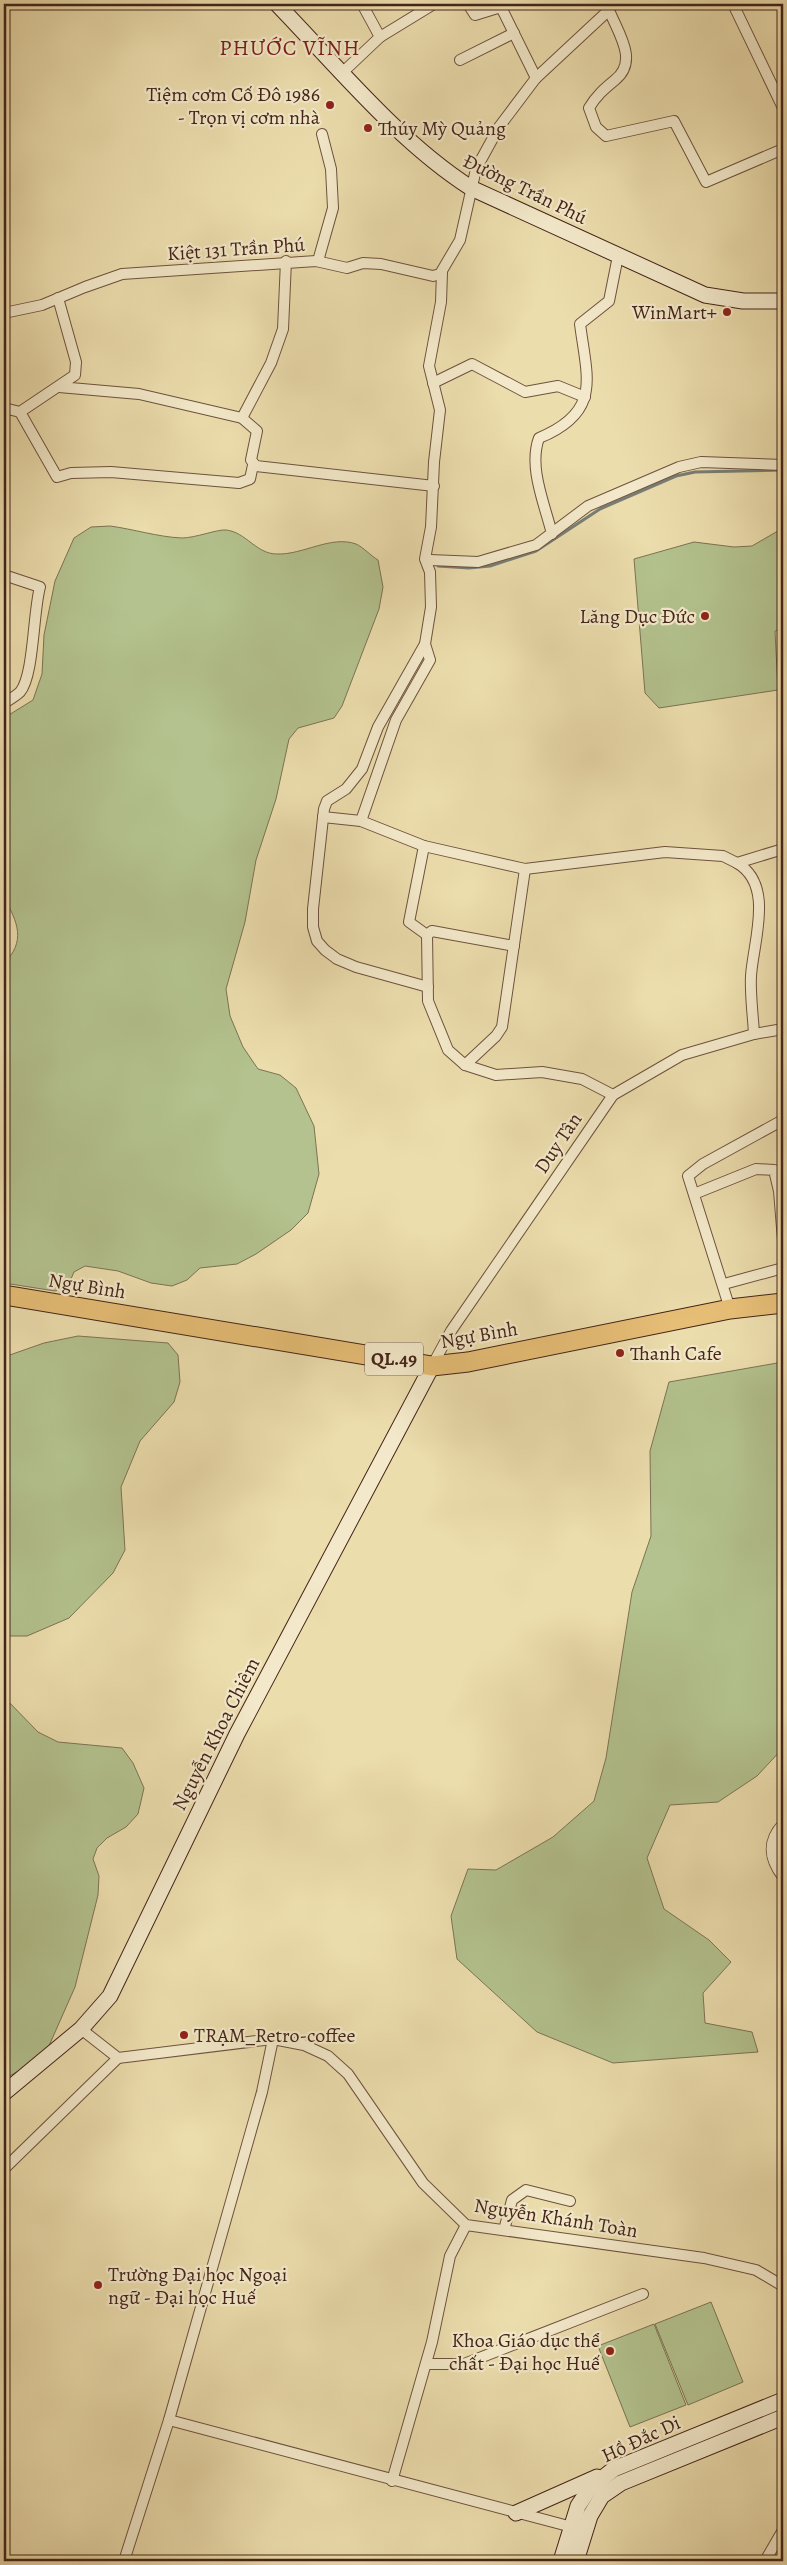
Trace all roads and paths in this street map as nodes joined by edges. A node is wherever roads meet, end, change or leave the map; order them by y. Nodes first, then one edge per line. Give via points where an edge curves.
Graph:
1 (277, 4) edge
2 (362, 4) edge
3 (434, 4) edge
4 (468, 4) edge
5 (733, 4) edge
6 (608, 7) edge
7 (514, 33) junction
8 (380, 38) junction
9 (460, 60) dead end
10 (343, 72) junction
11 (536, 78) junction
12 (783, 108) edge
13 (322, 134) dead end
14 (783, 149) edge
15 (472, 188) junction
16 (618, 256) junction
17 (286, 261) junction
18 (318, 261) junction
19 (442, 272) junction
20 (58, 298) junction
21 (783, 302) edge
22 (4, 313) edge
23 (433, 383) junction
24 (59, 387) junction
25 (585, 397) junction
26 (4, 408) edge
27 (20, 412) junction
28 (242, 418) junction
29 (253, 465) junction
30 (783, 465) edge
31 (434, 486) junction
32 (552, 534) junction
33 (427, 561) junction
34 (4, 575) edge
35 (425, 644) junction
36 (4, 703) edge
37 (322, 817) junction
38 (361, 820) junction
39 (424, 846) junction
40 (783, 849) edge
41 (737, 863) junction
42 (526, 869) junction
43 (428, 935) junction
44 (514, 946) junction
45 (428, 987) junction
46 (783, 1029) edge
47 (754, 1034) junction
48 (465, 1065) junction
49 (613, 1095) junction
50 (783, 1120) edge
51 (780, 1178) edge
52 (694, 1194) junction
53 (783, 1240) edge
54 (783, 1268) edge
55 (724, 1284) junction
56 (4, 1295) edge
57 (783, 1303) edge
58 (730, 1309) junction
59 (432, 1366) junction
60 (783, 1824) edge
61 (783, 1877) edge
62 (81, 2029) junction
63 (273, 2039) junction
64 (118, 2058) junction
65 (4, 2092) edge
66 (4, 2169) edge
67 (570, 2200) dead end
68 (466, 2225) junction
69 (504, 2230) junction
70 (783, 2286) edge
71 (643, 2294) dead end
72 (426, 2364) junction
73 (783, 2400) edge
74 (783, 2417) edge
75 (169, 2420) junction
76 (614, 2469) junction
77 (392, 2481) junction
78 (596, 2492) junction
79 (516, 2513) junction
80 (572, 2527) junction
81 (783, 2530) edge
82 (124, 2561) edge
83 (562, 2561) edge
84 (576, 2561) edge
85 (765, 2561) edge

1 - 10 street, Đường Trần Phú
2 - 8 street
3 - 8 street
4 - 7 street via 475,15 501,8
5 - 12 street
6 - 11 street
6 - 14 street via 628,57 624,73 595,96 589,108 596,127 606,136 674,121 706,182
7 - 9 street
7 - 11 street
8 - 10 street
10 - 15 street, Đường Trần Phú via 406,138 448,173
11 - 15 street via 499,127 476,169
13 - 18 street via 331,168 333,208
15 - 16 street, Đường Trần Phú
15 - 19 street via 460,240
16 - 21 street, Đường Trần Phú via 705,294 743,301
16 - 25 street via 609,301 580,324 588,374
17 - 18 street, Kiệt 131 Trần Phú
17 - 20 street, Kiệt 131 Trần Phú via 122,274
17 - 28 street via 283,329 271,363
18 - 19 street, Kiệt 131 Trần Phú via 347,268 363,263 381,264 433,276
19 - 23 street via 428,366
20 - 22 street, Kiệt 131 Trần Phú
20 - 24 street via 76,362 75,375
23 - 25 street via 472,364 525,392 558,386
23 - 31 street via 440,410
24 - 27 street
24 - 28 street via 139,394
25 - 32 street via 581,408 560,429 539,438 535,448 536,467
26 - 27 street
27 - 29 street via 57,477 70,473 111,472 239,483 250,479
28 - 29 street via 257,431 251,460
29 - 31 street
30 - 32 street via 701,462 679,467 588,506
31 - 33 street
32 - 33 street via 536,545 478,562
33 - 35 street via 431,607
34 - 36 street via 36,586 27,674
35 - 37 street via 378,727 362,769 346,789 328,801
35 - 38 street via 430,660 396,720
37 - 38 street
37 - 45 street via 313,909 313,927 318,941 337,959 356,967
38 - 39 street
39 - 42 street
39 - 43 street via 410,922
40 - 41 street
41 - 42 street via 723,856 665,852
41 - 47 street via 744,868 755,887 759,903 750,988
42 - 44 street
43 - 44 street via 432,931
43 - 45 street
44 - 48 street via 502,1027
45 - 48 street via 428,1001 448,1050
46 - 47 street, Duy Tân
47 - 49 street, Duy Tân via 682,1055
48 - 49 street via 496,1075 542,1072 582,1079
49 - 59 street, Duy Tân via 451,1331
50 - 52 street via 703,1164 688,1176
51 - 52 street via 774,1170 756,1169
51 - 53 street
52 - 55 street
54 - 55 street
55 - 58 street
56 - 59 highway, Ngự Bình / QL.49
57 - 58 highway, Ngự Bình / QL.49
58 - 59 highway, Ngự Bình / QL.49 via 477,1360
59 - 62 street, Nguyễn Khoa Chiêm via 237,1734 110,1996
60 - 61 street via 771,1843 772,1856
62 - 64 street
62 - 65 street, Nguyễn Khoa Chiêm
63 - 64 street, Nguyễn Khánh Toàn
63 - 68 street, Nguyễn Khánh Toàn via 304,2045 328,2056 348,2074 423,2183
63 - 75 street via 262,2092
64 - 66 street
67 - 69 street via 526,2190 512,2200
68 - 69 street, Nguyễn Khánh Toàn
68 - 72 street via 450,2256
69 - 70 street, Nguyễn Khánh Toàn via 704,2258 756,2270
71 - 72 street via 464,2364
72 - 77 street
73 - 76 street, Hồ Đắc Di
74 - 78 street, Hồ Đắc Di
75 - 77 street
75 - 82 street
76 - 78 street, Hồ Đắc Di
76 - 79 street
77 - 79 street
78 - 80 street, Hồ Đắc Di via 578,2506
78 - 84 street, Hồ Đắc Di
79 - 80 street
80 - 83 street, Hồ Đắc Di
81 - 85 street

